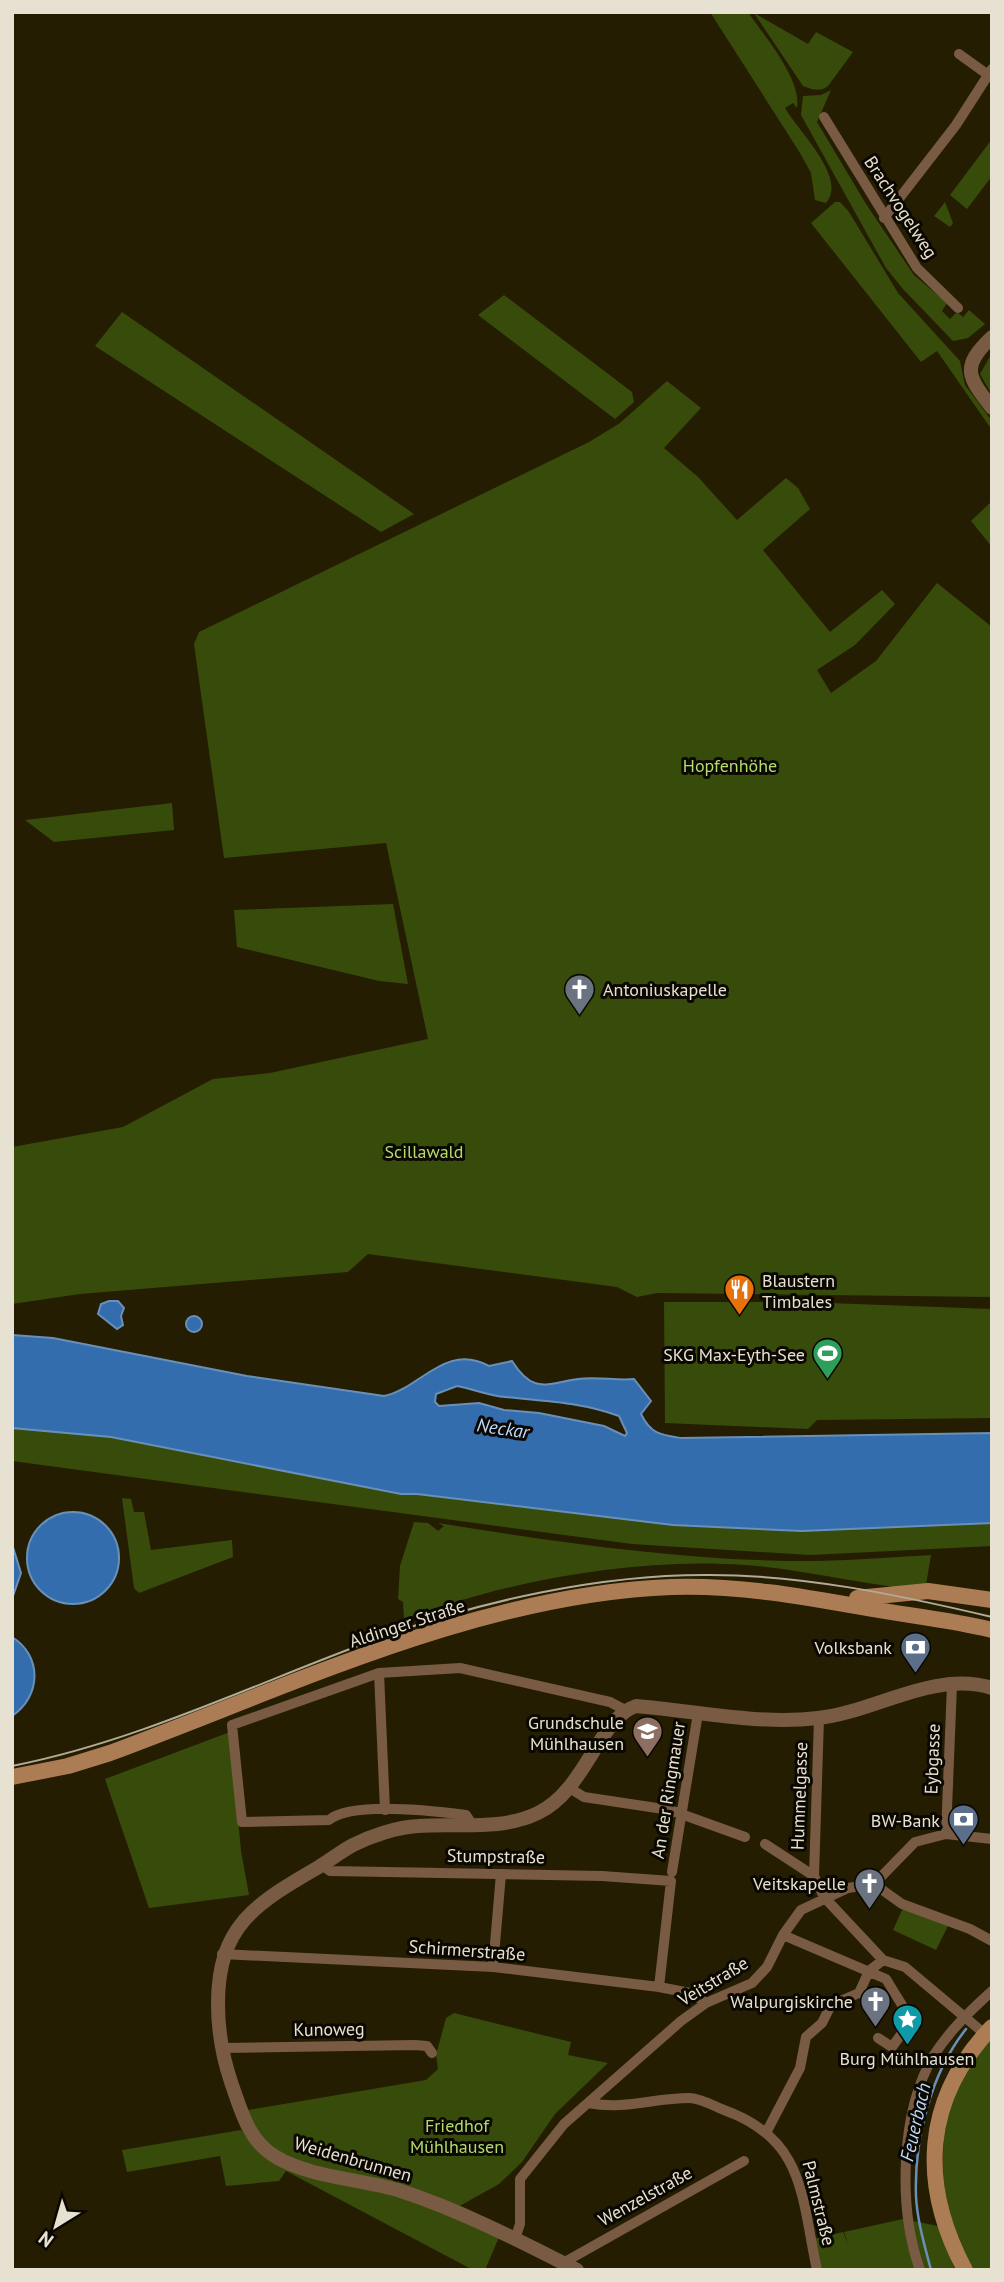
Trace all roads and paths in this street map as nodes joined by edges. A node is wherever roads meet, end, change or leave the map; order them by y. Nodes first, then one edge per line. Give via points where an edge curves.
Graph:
1 (959, 54) dead end
2 (990, 74) edge
3 (824, 117) dead end
4 (884, 218) junction
5 (958, 308) dead end
6 (992, 337) edge
7 (992, 408) edge
8 (830, 1599) junction
9 (992, 1600) edge
10 (992, 1630) edge
11 (379, 1673) junction
12 (952, 1685) junction
13 (992, 1688) edge
14 (625, 1710) junction
15 (698, 1713) junction
16 (820, 1718) junction
17 (12, 1777) edge
18 (571, 1789) junction
19 (385, 1810) junction
20 (681, 1815) junction
21 (472, 1824) junction
22 (946, 1834) junction
23 (745, 1837) dead end
24 (992, 1839) edge
25 (765, 1844) dead end
26 (322, 1865) junction
27 (501, 1874) junction
28 (671, 1876) junction
29 (814, 1876) junction
30 (874, 1884) junction
31 (824, 1897) junction
32 (783, 1935) junction
33 (992, 1941) edge
34 (222, 1954) junction
35 (883, 1960) junction
36 (493, 1967) junction
37 (869, 1971) junction
38 (659, 1987) junction
39 (992, 1990) edge
40 (706, 2003) junction
41 (965, 2016) junction
42 (988, 2031) edge
43 (878, 2038) dead end
44 (224, 2048) junction
45 (432, 2053) dead end
46 (588, 2103) junction
47 (767, 2131) junction
48 (744, 2161) dead end
49 (515, 2239) junction
50 (563, 2263) junction
51 (577, 2270) edge
52 (817, 2270) edge
53 (920, 2270) edge
54 (965, 2270) edge

1 - 2 street
2 - 4 street
3 - 4 street, Brachvogelweg
4 - 5 street, Brachvogelweg via 917,268
6 - 7 street via 969,368 970,377
8 - 9 main road, Aldinger Straße via 928,1591
8 - 10 main road, Aldinger Straße
8 - 17 main road, Aldinger Straße via 728,1587 671,1587 521,1608 422,1637 110,1753
11 - 14 street via 460,1668 610,1702
11 - 19 street
11 - 19 street via 232,1725 242,1822 329,1820 339,1812
12 - 13 street
12 - 16 street
12 - 22 street, Eybgasse
14 - 15 street via 636,1706
14 - 18 street, Weidenbrunnen
15 - 16 street
15 - 20 street, An der Ringmauer
16 - 29 street, Hummelgasse
18 - 20 street via 584,1797
18 - 21 street, Weidenbrunnen via 539,1813 503,1825
19 - 21 street via 466,1815
20 - 23 street
20 - 28 street, An der Ringmauer
21 - 26 street, Weidenbrunnen via 388,1832 353,1845
22 - 24 street
22 - 30 street via 915,1842
25 - 29 street
26 - 27 street, Stumpstraße via 330,1871
26 - 34 street, Weidenbrunnen via 262,1903 233,1934
27 - 28 street, Stumpstraße
27 - 36 street
28 - 38 street, An der Ringmauer
29 - 31 street
30 - 31 street, Veitstraße
30 - 33 street via 902,1904
31 - 32 street, Veitstraße via 801,1910
31 - 35 street
32 - 37 street
32 - 40 street, Veitstraße via 768,1967 751,1983
34 - 36 street, Schirmerstraße
34 - 44 street, Weidenbrunnen via 218,2015
35 - 37 street
35 - 41 street via 905,1967
36 - 38 street, Schirmerstraße
37 - 43 street via 886,1979 907,2017 908,2025 892,2047
37 - 47 street via 859,1993 831,2005 822,2023 806,2037 800,2068
38 - 40 street, Schirmerstraße via 690,1993
39 - 41 street
40 - 46 street, Veitstraße
41 - 42 street
41 - 53 street via 934,2056 916,2100 906,2218
42 - 54 main road via 953,2077 936,2138 940,2209
44 - 45 street, Kunoweg via 415,2045 427,2046
44 - 49 street, Weidenbrunnen via 249,2130 277,2158 399,2190
46 - 47 street, Palmstraße via 612,2108 691,2098 739,2115
46 - 49 street, Veitstraße via 564,2124 520,2179 520,2224
47 - 52 street, Palmstraße via 792,2164
48 - 50 street, Wenzelstraße
49 - 50 street, Weidenbrunnen
50 - 51 street, Weidenbrunnen

